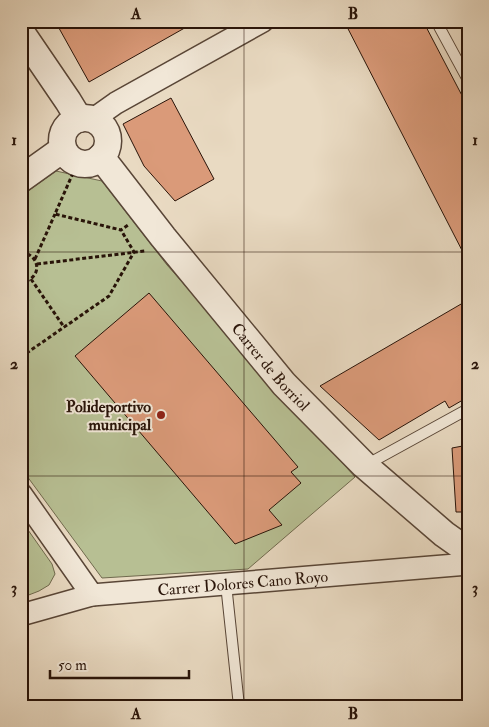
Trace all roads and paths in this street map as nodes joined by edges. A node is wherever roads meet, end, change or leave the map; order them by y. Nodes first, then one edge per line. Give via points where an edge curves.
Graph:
1 (263, 21) edge
2 (436, 21) edge
3 (21, 32) edge
4 (468, 80) edge
5 (86, 119) junction
6 (63, 148) junction
7 (102, 157) junction
8 (73, 173) dead end
9 (21, 179) edge
10 (55, 214) junction
11 (129, 224) dead end
12 (121, 230) junction
13 (150, 247) dead end
14 (21, 252) edge
15 (134, 252) junction
16 (35, 259) junction
17 (37, 264) junction
18 (31, 279) junction
19 (21, 282) edge
20 (64, 327) junction
21 (21, 356) edge
22 (468, 409) edge
23 (364, 466) junction
24 (21, 494) edge
25 (468, 551) edge
26 (468, 564) edge
27 (226, 584) junction
28 (92, 595) junction
29 (21, 615) edge
30 (239, 706) edge

1 - 5 street
2 - 4 lane
3 - 5 street via 68,101
5 - 6 street via 71,124 65,130
5 - 7 street via 97,122 104,129 107,148
6 - 7 street via 78,163 90,163
6 - 9 street
7 - 23 street, Carrer de Borriol via 284,384
8 - 10 path
10 - 12 path
10 - 16 path
11 - 12 path
12 - 15 path
13 - 15 path
14 - 16 path via 27,252
15 - 17 path
15 - 20 path via 109,296
16 - 17 path
17 - 18 path
18 - 19 path
18 - 20 path
20 - 21 path
22 - 23 lane
23 - 25 street, Carrer de Borriol
24 - 28 street
26 - 27 street, Carrer Dolores Cano Royo
27 - 28 street, Carrer Dolores Cano Royo
27 - 30 lane
28 - 29 street, Carrer Dolores Cano Royo

